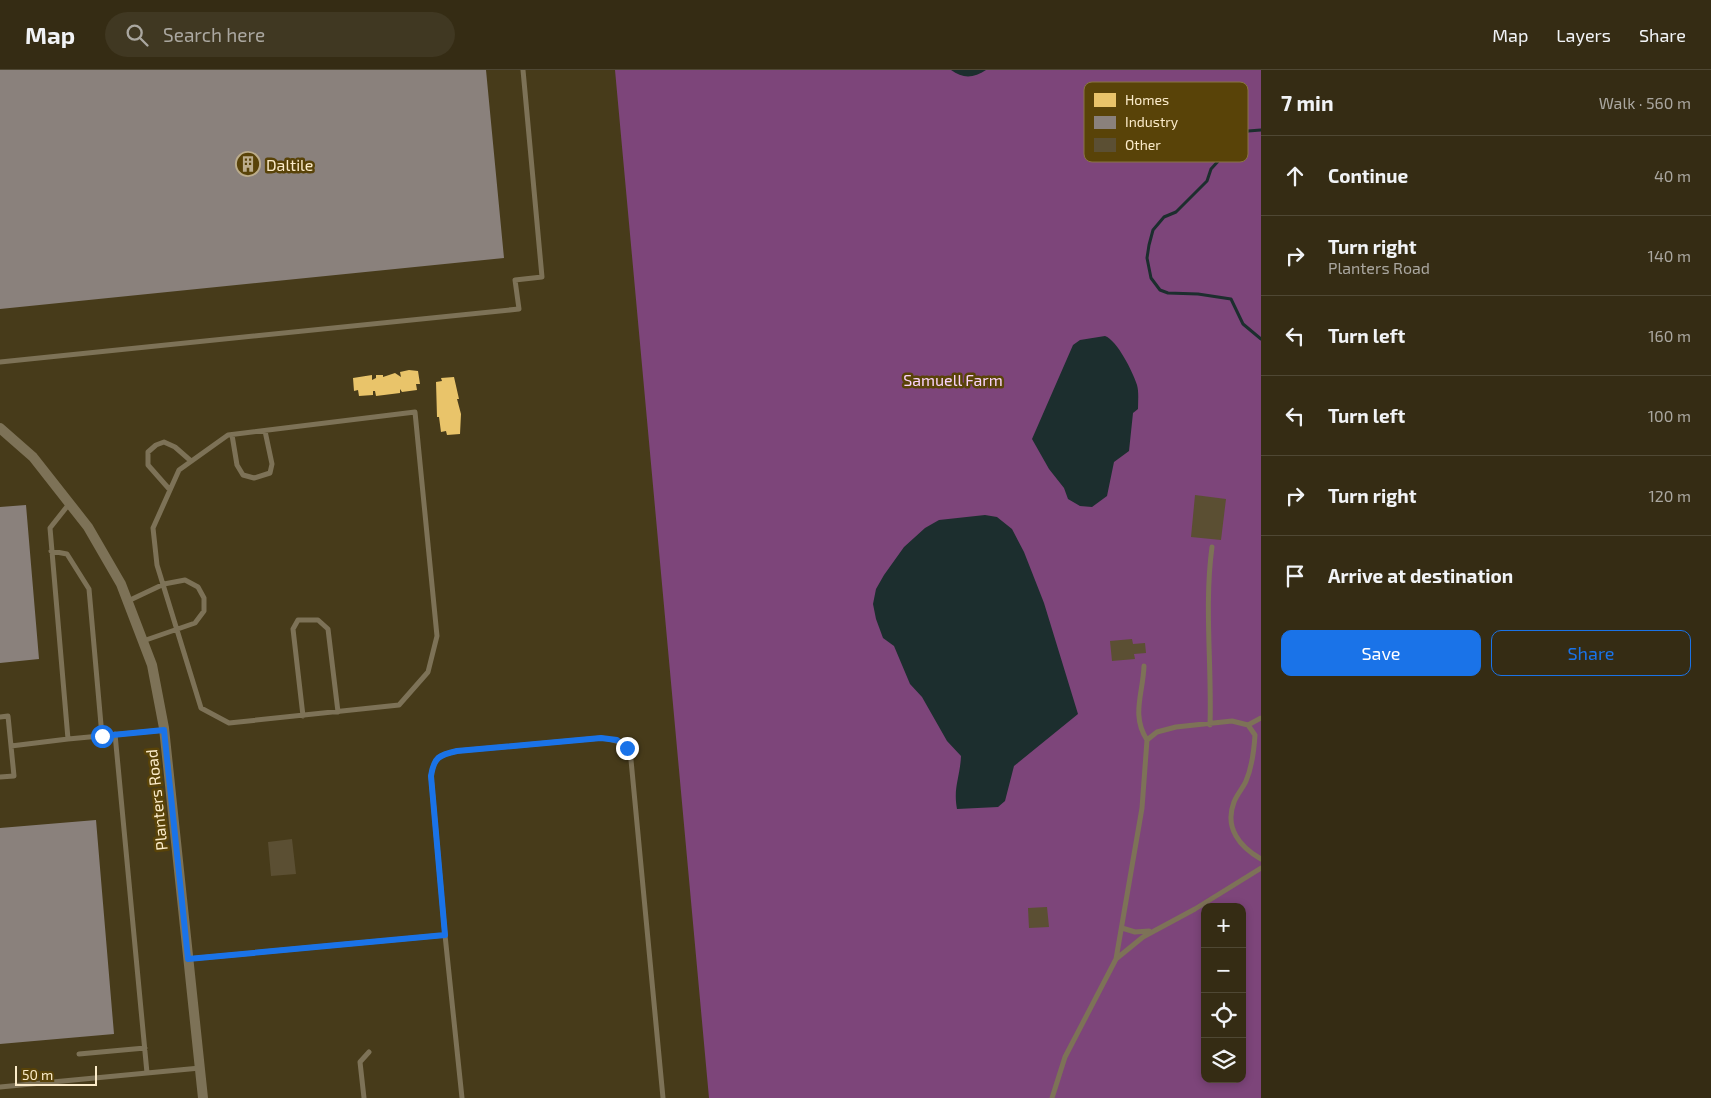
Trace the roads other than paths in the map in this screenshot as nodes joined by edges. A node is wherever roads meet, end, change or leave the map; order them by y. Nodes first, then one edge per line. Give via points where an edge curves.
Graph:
1 (523, 70) edge
2 (0, 362) edge
3 (0, 428) edge
4 (265, 431) junction
5 (232, 435) junction
6 (191, 461) junction
7 (170, 490) junction
8 (70, 503) junction
9 (1212, 547) dead end
10 (51, 551) junction
11 (164, 584) junction
12 (128, 601) junction
13 (177, 627) junction
14 (143, 641) junction
15 (1144, 666) dead end
16 (338, 712) junction
17 (303, 716) junction
18 (0, 717) edge
19 (1261, 718) edge
20 (1210, 725) junction
21 (1248, 725) junction
22 (164, 730) junction
23 (115, 734) junction
24 (102, 736) junction
25 (68, 739) junction
26 (1147, 740) junction
27 (11, 746) junction
28 (0, 777) edge
29 (1261, 859) edge
30 (1261, 868) edge
31 (1122, 928) junction
32 (1155, 930) junction
33 (445, 935) junction
34 (188, 959) junction
35 (1116, 959) junction
36 (145, 1048) junction
37 (369, 1052) dead end
38 (79, 1054) dead end
39 (200, 1068) junction
40 (147, 1073) junction
41 (0, 1087) edge
42 (203, 1098) edge
43 (364, 1098) edge
44 (462, 1098) edge
45 (663, 1098) edge
46 (1052, 1098) edge

1 - 2 lane via 542,276 515,280 519,310
3 - 8 street, Planters Road via 33,457
4 - 5 lane
4 - 5 lane via 272,464 270,473 254,478 244,475 237,465
4 - 16 lane via 415,412 437,636 428,672 398,705
5 - 6 lane
6 - 7 lane via 179,470
6 - 7 lane via 164,442 148,452 148,465
7 - 11 lane via 154,528 157,565
8 - 10 lane via 50,528
8 - 12 street, Planters Road via 88,526
9 - 20 lane via 1208,623
10 - 24 lane via 66,554 89,589
10 - 25 lane
11 - 12 lane
11 - 13 lane
11 - 13 lane via 185,580 198,587 204,598 204,611 196,623
12 - 14 street, Planters Road
13 - 14 lane
13 - 17 lane via 201,708 229,724
14 - 22 street, Planters Road via 152,665
15 - 26 lane via 1143,690 1137,713
16 - 17 lane
16 - 17 lane via 328,629 318,620 298,620 293,629
18 - 27 lane via 8,716
19 - 21 lane
20 - 21 lane via 1232,721
20 - 26 lane via 1176,727 1157,732
21 - 29 lane via 1255,735 1254,752 1246,781 1234,802 1232,821 1235,837
22 - 23 lane
22 - 34 street, Planters Road
23 - 24 lane
23 - 36 lane
24 - 25 lane
25 - 27 lane
26 - 31 lane via 1142,808
27 - 28 lane via 14,776
30 - 32 lane
31 - 32 lane via 1135,932
31 - 35 lane
32 - 35 lane
33 - 34 lane
33 - 44 lane
33 - 45 lane via 431,776 433,763 442,755 457,751 601,738 617,740 627,748 632,760
34 - 39 street, Planters Road
35 - 46 lane via 1065,1057
36 - 38 lane
36 - 40 lane
37 - 43 lane via 360,1062
39 - 40 lane
39 - 42 street, Planters Road
40 - 41 lane

